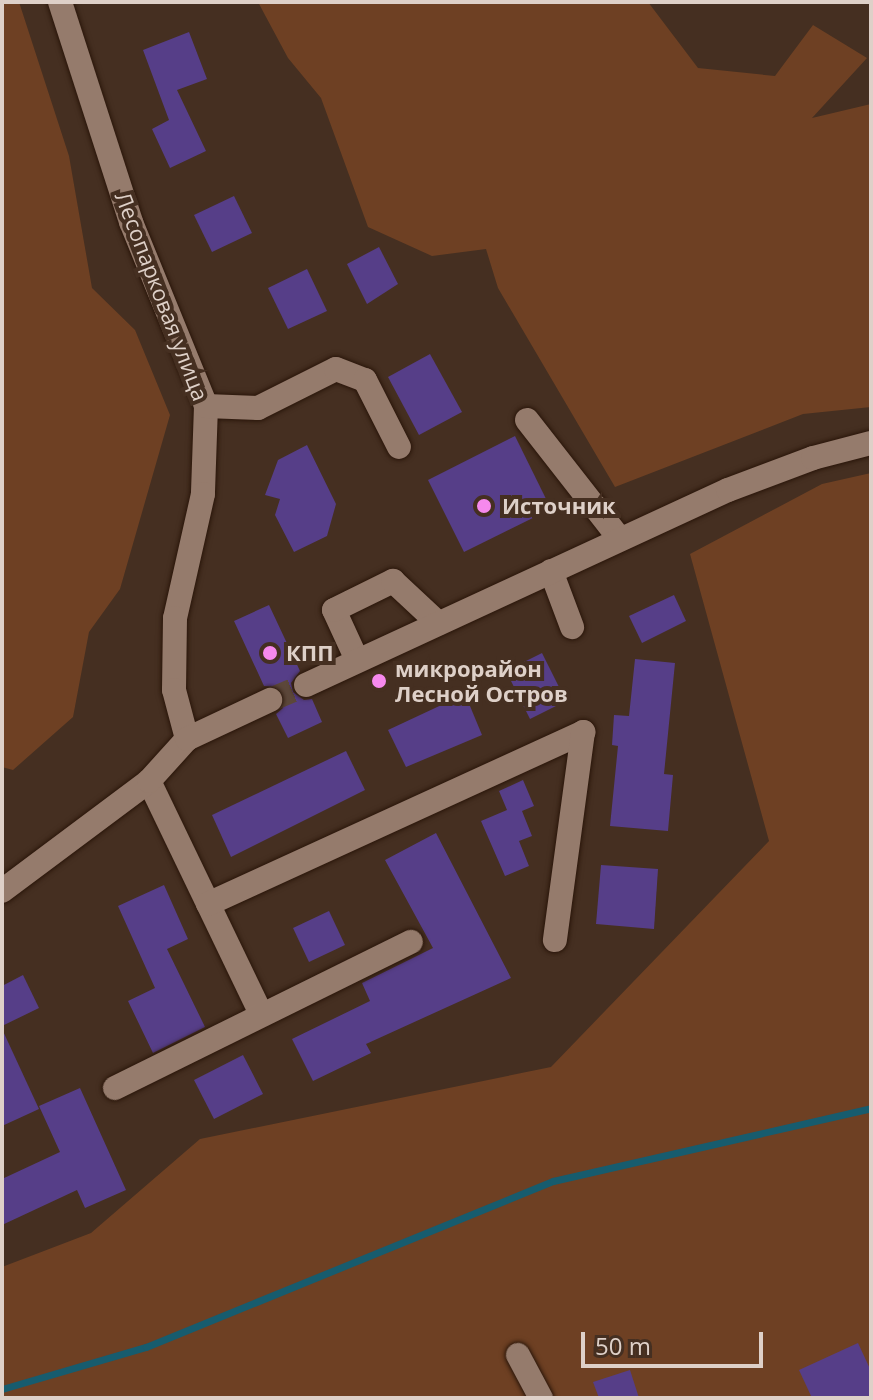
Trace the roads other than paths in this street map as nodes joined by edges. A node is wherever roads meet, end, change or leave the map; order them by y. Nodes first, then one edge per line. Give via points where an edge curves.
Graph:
1 (60, 2) edge
2 (206, 406) junction
3 (527, 420) dead end
4 (871, 443) edge
5 (399, 447) dead end
6 (620, 539) junction
7 (551, 571) junction
8 (438, 623) junction
9 (572, 627) dead end
10 (357, 660) junction
11 (306, 685) tunnel mouth
12 (270, 700) tunnel mouth
13 (187, 739) junction
14 (149, 781) junction
15 (2, 891) edge
16 (208, 904) junction
17 (555, 940) dead end
18 (411, 942) dead end
19 (261, 1014) junction
20 (115, 1088) dead end
21 (518, 1355) dead end
22 (541, 1398) edge

1 - 2 street, Лесопарковая улица via 131,222
2 - 5 street via 258,408 336,369 365,380
2 - 13 street, Лесопарковая улица via 203,494 175,618 174,690
3 - 6 street
4 - 6 street via 770,474
6 - 7 street
7 - 8 street
7 - 9 street
8 - 10 street
8 - 10 street via 393,581 334,610
10 - 11 street
12 - 13 street
13 - 14 street
14 - 15 street
14 - 16 street
16 - 17 street via 583,732
16 - 19 street
18 - 19 street
19 - 20 street
21 - 22 street

